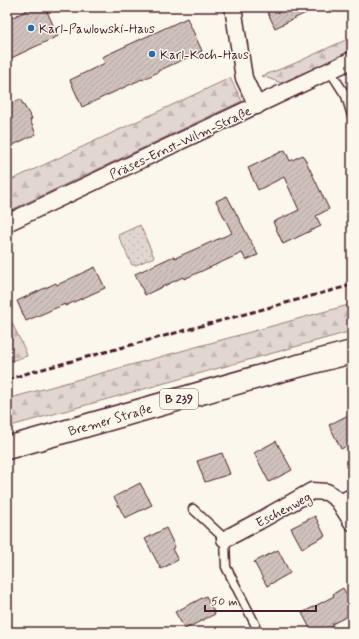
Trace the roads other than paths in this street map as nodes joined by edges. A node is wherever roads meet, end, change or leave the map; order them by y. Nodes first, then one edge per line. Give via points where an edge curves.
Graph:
1 (233, 7) edge
2 (352, 60) edge
3 (330, 71) junction
4 (257, 106) junction
5 (352, 116) edge
6 (7, 223) edge
7 (352, 352) edge
8 (7, 448) edge
9 (352, 492) edge
10 (338, 500) junction
11 (193, 509) dead end
12 (352, 522) edge
13 (225, 538) junction
14 (255, 624) dead end

1 - 4 street via 244,78
2 - 3 street, Präses-Ernst-Wilm-Straße
3 - 4 street, Präses-Ernst-Wilm-Straße
3 - 5 lane via 346,96
4 - 6 street, Präses-Ernst-Wilm-Straße
7 - 8 main road, Bremer Straße / B 239
9 - 10 lane
10 - 12 street
10 - 13 street, Eschenweg via 327,492 312,492
11 - 13 lane
13 - 14 lane via 226,567

